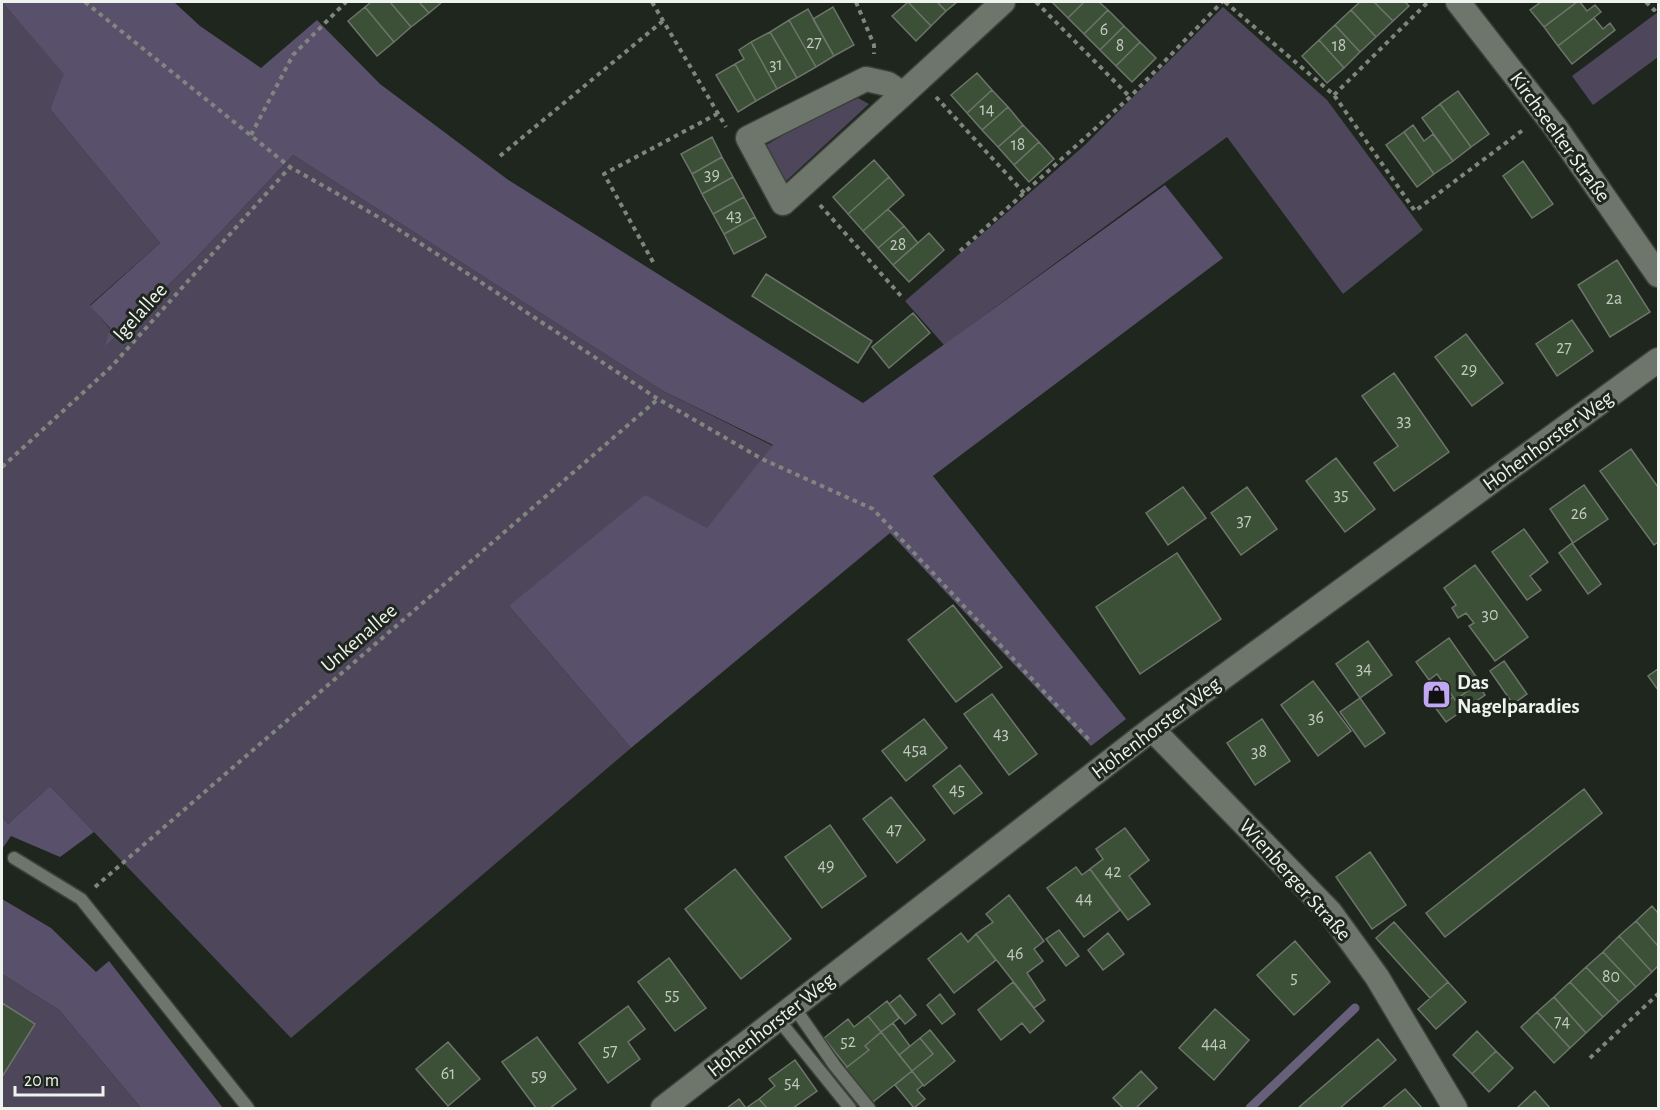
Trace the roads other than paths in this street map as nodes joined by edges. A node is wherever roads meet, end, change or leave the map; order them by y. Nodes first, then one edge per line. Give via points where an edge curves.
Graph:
1 (1003, 2) edge
2 (1458, 2) edge
3 (911, 87) junction
4 (1659, 274) edge
5 (1659, 360) edge
6 (1152, 729) junction
7 (14, 858) dead end
8 (786, 1013) junction
9 (248, 1108) edge
10 (663, 1108) edge
11 (850, 1108) edge
12 (869, 1108) edge
13 (1455, 1108) edge

1 - 3 street
2 - 4 street, Kirchseelter Straße via 1546,114
3 - 3 street via 803,186 783,203 748,138 866,80
5 - 6 street, Hohenhorster Weg
6 - 8 street, Hohenhorster Weg
6 - 13 street, Wienberger Straße via 1330,912 1377,977
7 - 9 lane via 81,899
8 - 10 street, Hohenhorster Weg
8 - 11 lane
8 - 12 lane

